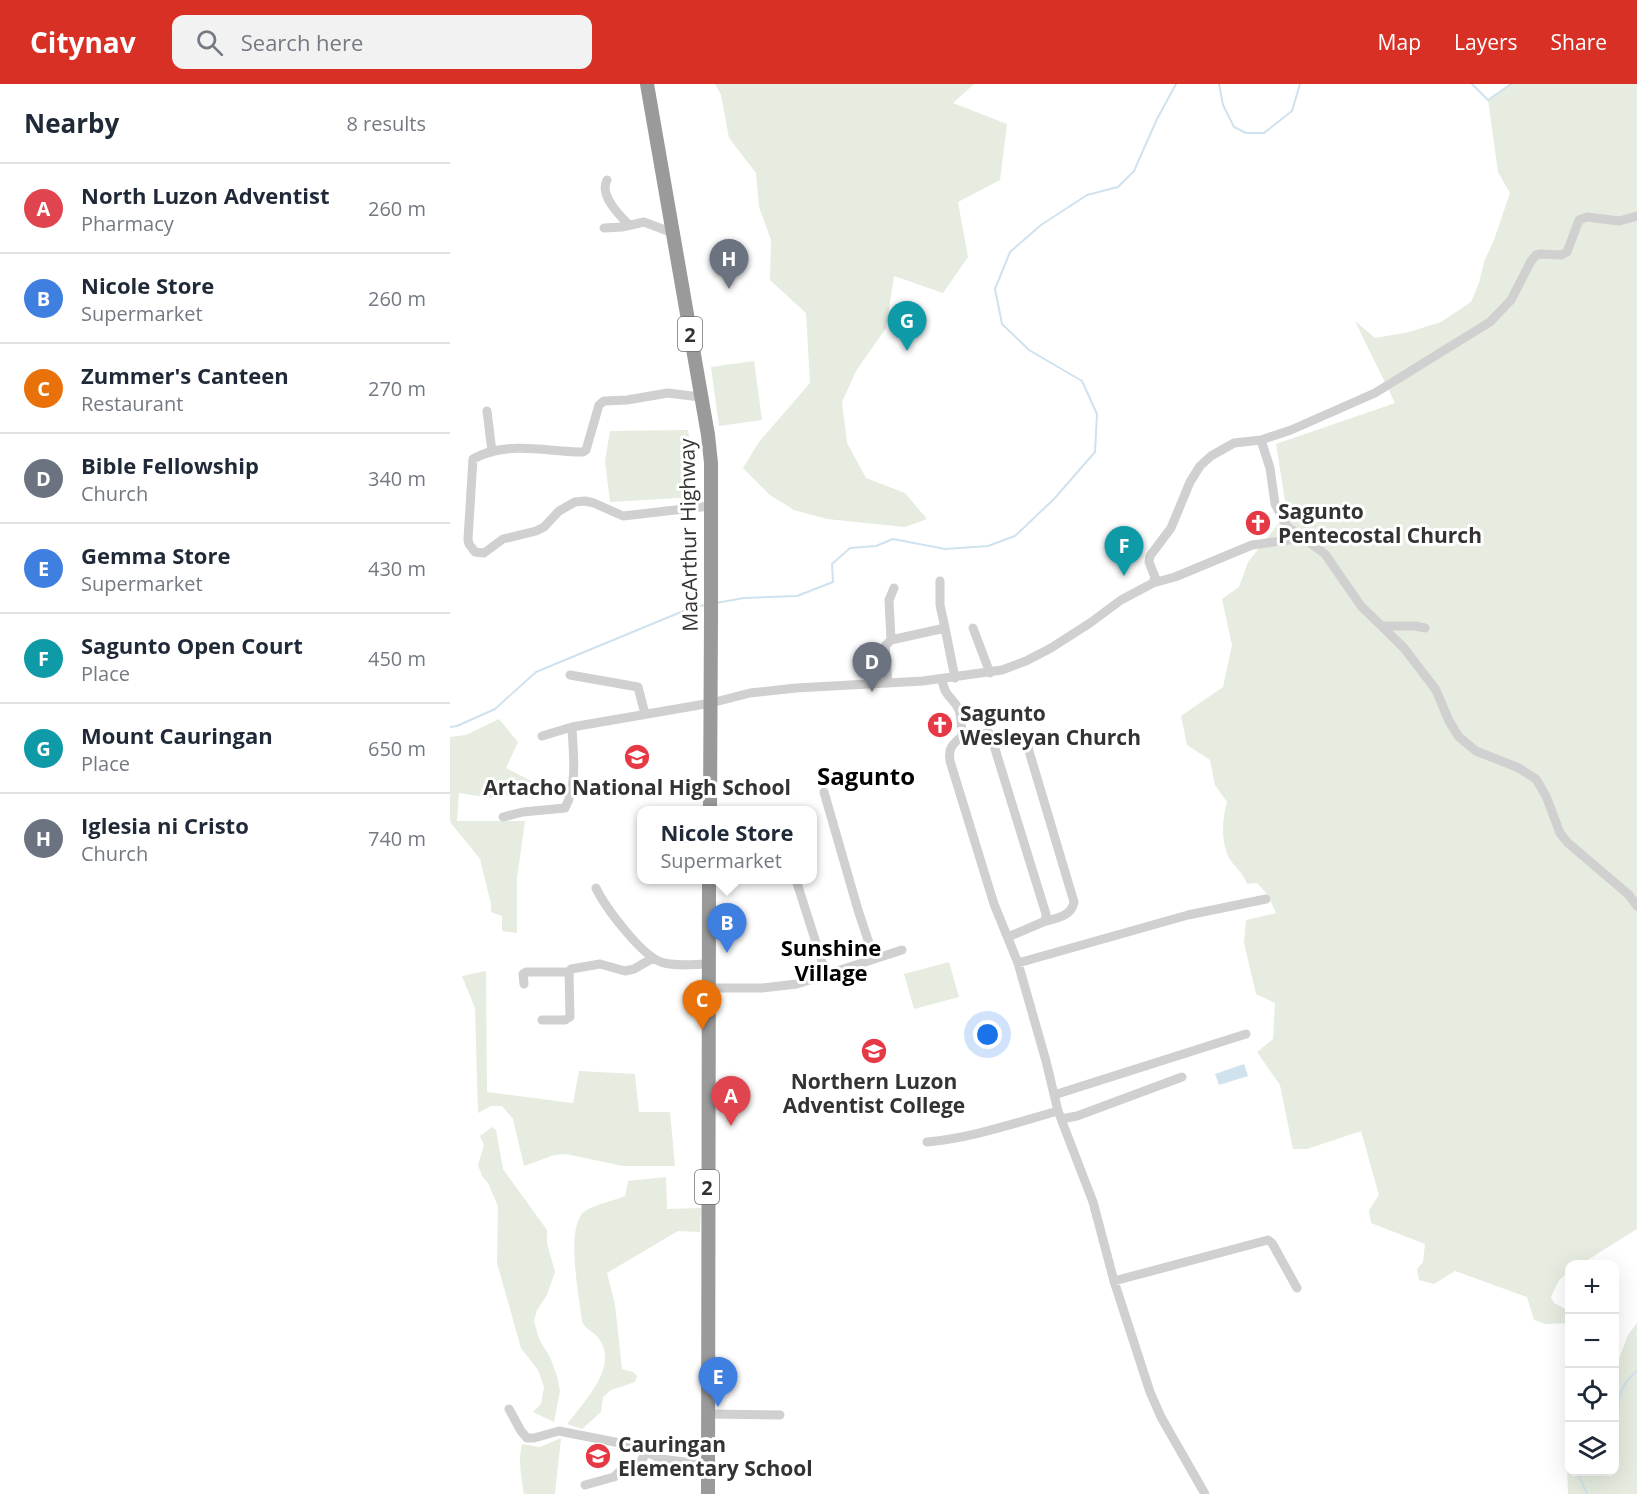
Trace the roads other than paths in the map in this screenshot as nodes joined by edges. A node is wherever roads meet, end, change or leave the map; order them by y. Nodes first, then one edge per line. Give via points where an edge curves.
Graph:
1 (647, 84) edge
2 (607, 180) dead end
3 (1637, 216) edge
4 (629, 225) junction
5 (604, 228) dead end
6 (673, 233) junction
7 (700, 397) junction
8 (487, 411) dead end
9 (1261, 440) junction
10 (492, 452) junction
11 (710, 506) junction
12 (1303, 538) junction
13 (940, 581) dead end
14 (1153, 583) junction
15 (894, 588) dead end
16 (1382, 626) junction
17 (945, 628) junction
18 (973, 628) dead end
19 (1425, 628) dead end
20 (891, 640) junction
21 (990, 673) junction
22 (570, 675) dead end
23 (955, 678) junction
24 (942, 679) junction
25 (888, 682) junction
26 (711, 703) junction
27 (645, 714) junction
28 (572, 727) junction
29 (543, 736) dead end
30 (962, 736) junction
31 (1026, 741) dead end
32 (824, 792) dead end
33 (710, 806) edge
34 (503, 817) dead end
35 (709, 884) edge
36 (797, 884) edge
37 (596, 888) dead end
38 (1266, 899) dead end
39 (1637, 906) edge
40 (1043, 922) junction
41 (1008, 937) junction
42 (902, 950) dead end
43 (653, 958) junction
44 (874, 958) junction
45 (1018, 963) junction
46 (709, 964) junction
47 (569, 972) junction
48 (826, 974) junction
49 (524, 984) dead end
50 (709, 988) junction
51 (543, 1020) dead end
52 (1246, 1034) dead end
53 (1182, 1077) dead end
54 (1054, 1095) junction
55 (1060, 1115) junction
56 (927, 1142) dead end
57 (1114, 1281) junction
58 (1297, 1287) dead end
59 (509, 1409) dead end
60 (708, 1414) junction
61 (780, 1415) dead end
62 (648, 1451) junction
63 (708, 1465) junction
64 (585, 1485) dead end
65 (708, 1494) edge
66 (1205, 1494) edge

1 - 6 highway, MacArthur Highway / 2
2 - 4 street via 606,192
3 - 9 street via 1619,222 1587,217 1579,220 1567,252 1533,258 1511,300 1490,322 1370,396
4 - 5 street
4 - 6 street via 644,222
6 - 7 highway, MacArthur Highway / 2
7 - 10 street via 668,393 604,401 599,405 584,452 510,448
7 - 11 highway, MacArthur Highway / 2 via 711,463
8 - 10 street
9 - 12 street via 1276,507 1287,526
9 - 14 street via 1227,446 1200,466 1172,528 1150,556
10 - 11 street via 472,463 468,538 472,549 480,553 503,539 536,531 575,502 594,503 623,516
11 - 26 highway, MacArthur Highway / 2
12 - 14 street via 1252,545
12 - 16 street via 1325,554 1351,594
13 - 17 street
14 - 21 street via 1043,652 1014,667
15 - 20 street via 889,600
16 - 19 street
16 - 39 street via 1436,690 1459,737 1476,751 1536,779 1567,842
17 - 20 street
17 - 23 street
18 - 21 street
20 - 25 street via 885,646
21 - 23 street
22 - 27 street via 638,687
23 - 24 street
24 - 25 street
24 - 30 street via 944,690 958,709
25 - 26 street via 750,693
26 - 27 street
26 - 33 highway, MacArthur Highway / 2
27 - 28 street
28 - 29 street
28 - 34 street via 574,771 566,807
30 - 40 street via 984,732 992,736 1046,914
30 - 41 street via 951,746 950,761
31 - 40 street via 1074,902 1066,915
32 - 44 street
35 - 46 highway, 2
36 - 48 street
37 - 43 street via 617,922
38 - 45 street via 1188,915
40 - 41 street
41 - 45 street
42 - 44 street
43 - 46 street via 667,963
43 - 47 street via 626,971 600,964
44 - 48 street
45 - 54 street
46 - 50 highway, 2
47 - 49 street via 526,972
47 - 51 street via 570,1017
48 - 50 street via 791,986
50 - 60 highway, 2
52 - 54 street
53 - 55 street via 1077,1116
54 - 55 street
55 - 56 street
55 - 57 street via 1093,1202
57 - 58 street via 1268,1240
57 - 66 street via 1150,1392
59 - 62 street via 527,1438 559,1431
60 - 61 street
60 - 63 highway, 2
62 - 63 street via 661,1459
62 - 64 street via 640,1462 614,1477
63 - 65 highway, 2

